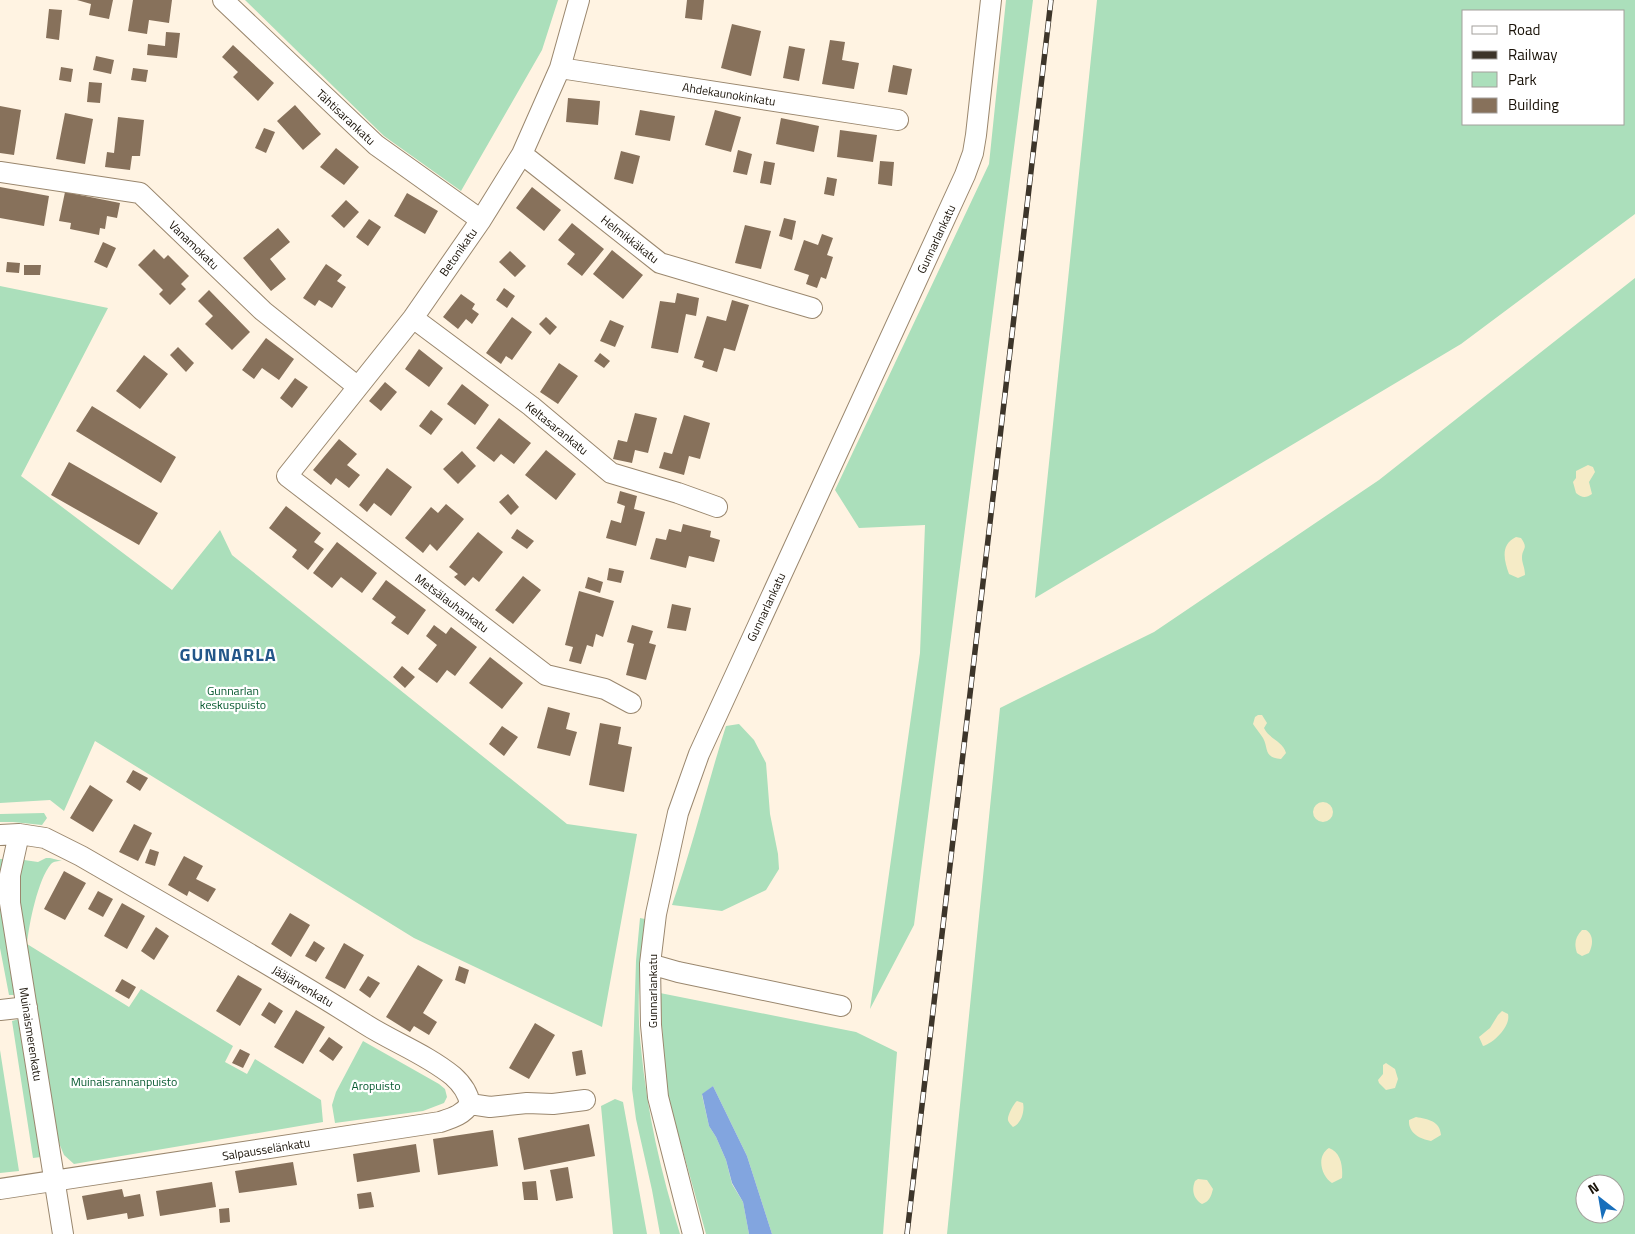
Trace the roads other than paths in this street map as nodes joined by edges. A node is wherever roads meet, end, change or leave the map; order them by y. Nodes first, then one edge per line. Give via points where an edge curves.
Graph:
1 (223, 0) edge
2 (579, 0) edge
3 (991, 0) edge
4 (560, 68) junction
5 (898, 120) dead end
6 (522, 154) junction
7 (0, 172) edge
8 (481, 220) junction
9 (812, 308) dead end
10 (413, 318) junction
11 (358, 387) junction
12 (287, 476) joint
13 (717, 507) dead end
14 (631, 703) dead end
15 (10, 835) edge
16 (650, 964) junction
17 (841, 1006) dead end
18 (26, 1007) junction
19 (0, 1010) edge
20 (585, 1100) dead end
21 (470, 1104) junction
22 (55, 1182) junction
23 (0, 1189) edge
24 (63, 1234) edge
25 (692, 1234) edge

1 - 8 street, Tähtisarankatu via 376,145
2 - 4 street, Betonikatu
3 - 16 street, Gunnarlankatu via 973,153 698,754 678,813 656,914
4 - 5 street, Ahdekaunokinkatu
4 - 6 street, Betonikatu
6 - 8 street, Betonikatu
6 - 9 street, Helmikkäkatu via 660,263
7 - 11 street, Vanamokatu via 140,193 263,311
8 - 10 street, Betonikatu
10 - 11 street, Betonikatu
10 - 13 street, Keltasarankatu via 531,406 612,473
11 - 12 street, Betonikatu
12 - 14 street, Metsälauhankatu via 546,675 605,689
15 - 18 street, Muinaismerenkatu via 10,902
15 - 21 street, Jääjärvenkatu via 45,838 81,856 433,1062 454,1076 468,1094
16 - 17 street
16 - 25 street, Gunnarlankatu via 651,1026 658,1097
18 - 19 street
18 - 22 street, Muinaismerenkatu
20 - 21 street via 553,1104
21 - 22 street, Salpausselänkatu via 455,1117 440,1122
22 - 23 street, Salpausselänkatu
22 - 24 street, Muinaismerenkatu

